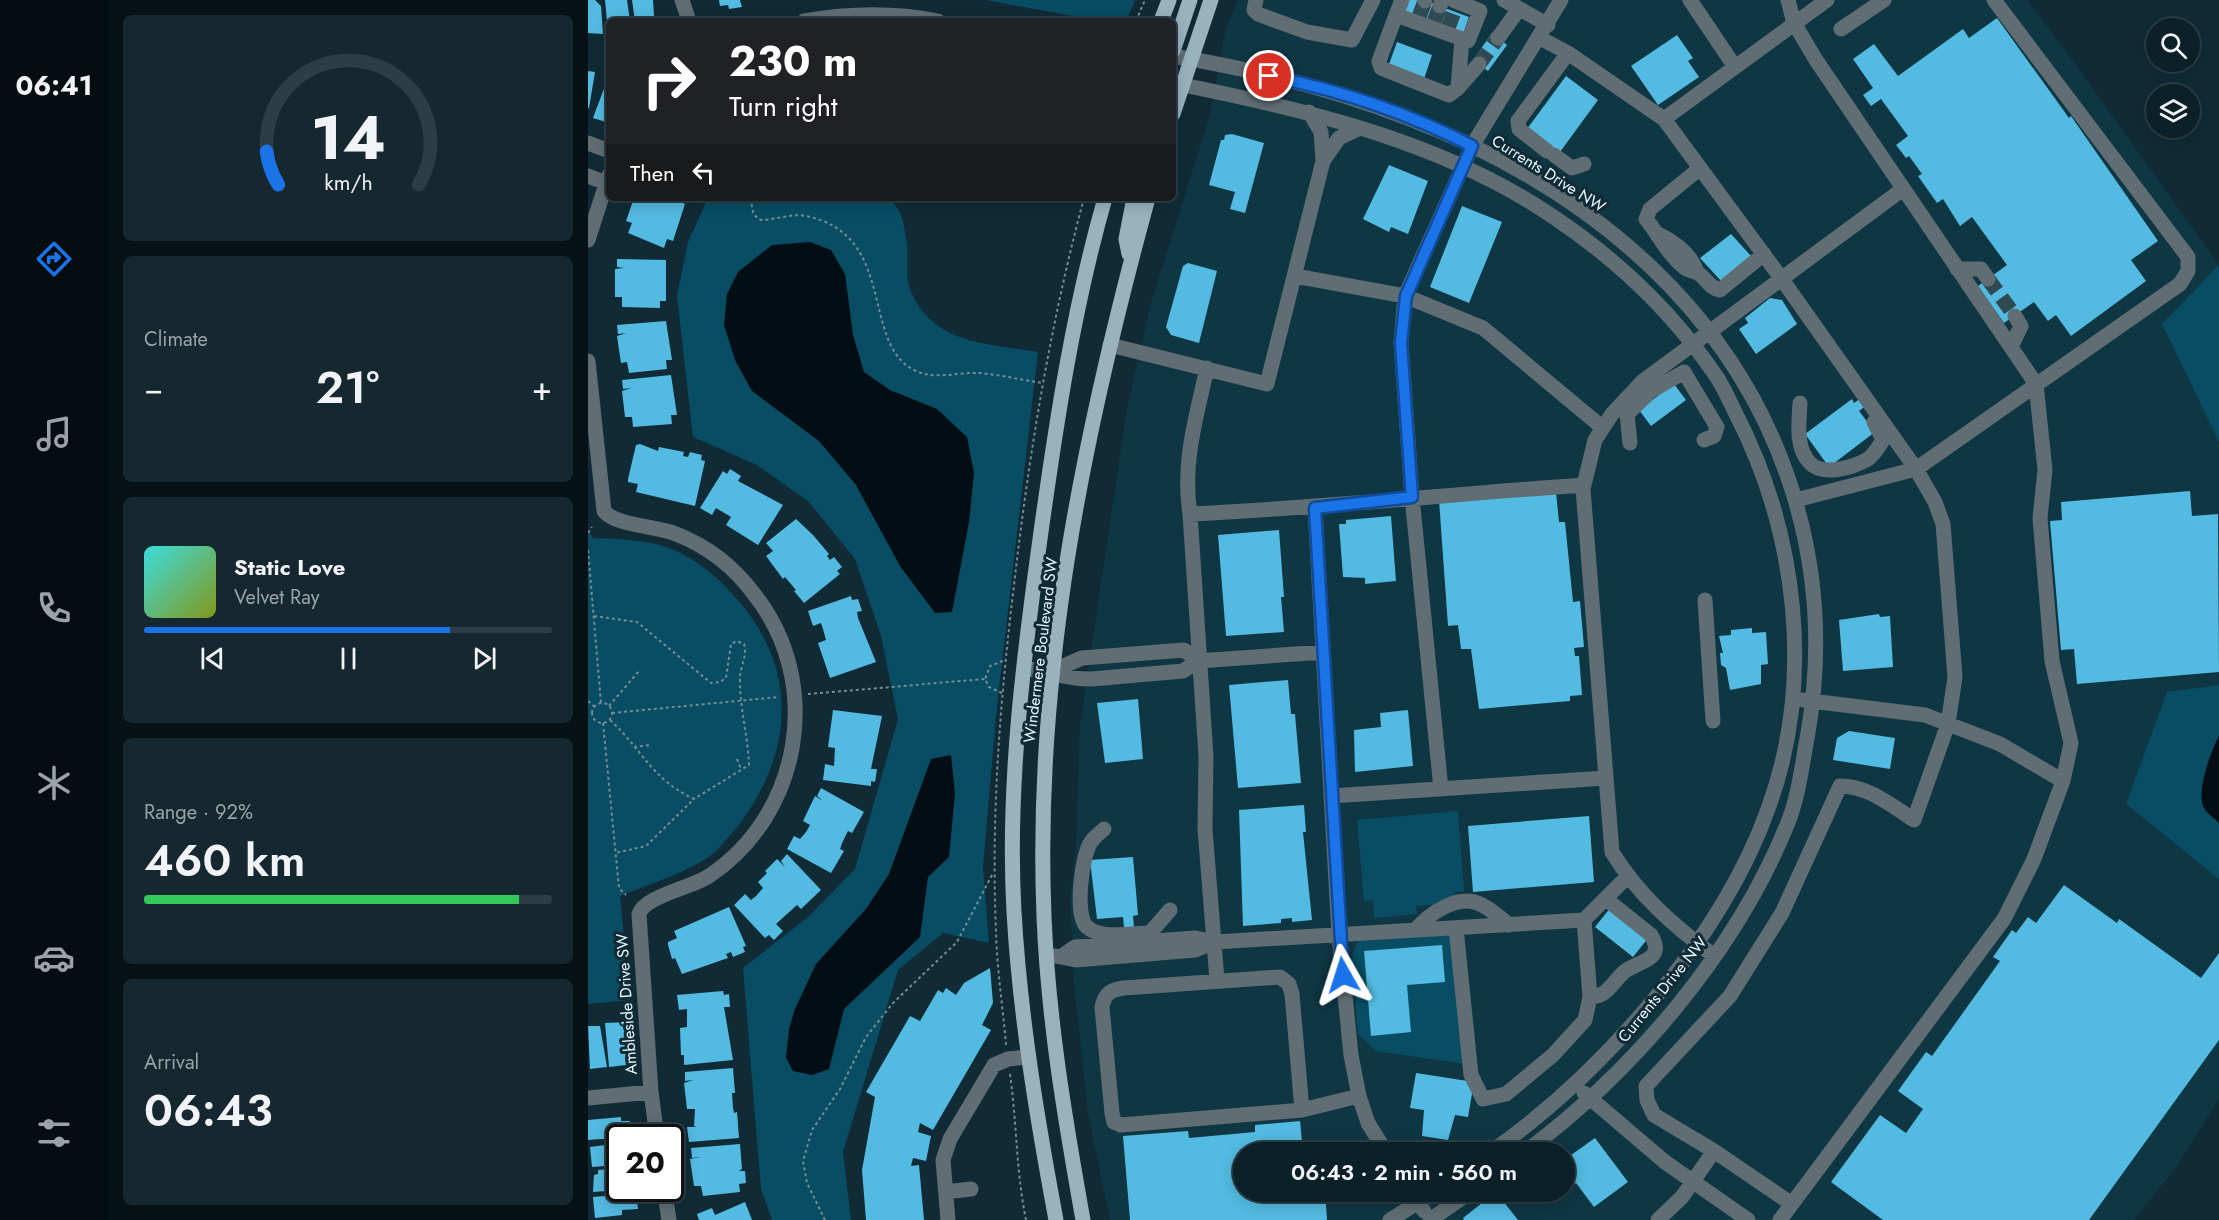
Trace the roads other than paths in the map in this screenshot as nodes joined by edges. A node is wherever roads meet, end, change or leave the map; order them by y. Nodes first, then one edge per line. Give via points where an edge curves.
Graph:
1 (682, 0) edge
2 (1168, 0) edge
3 (1190, 0) edge
4 (1211, 0) edge
5 (1256, 0) edge
6 (1374, 0) edge
7 (1402, 0) edge
8 (1504, 0) edge
9 (1561, 0) edge
10 (1690, 0) edge
11 (1788, 0) edge
12 (1827, 0) edge
13 (1884, 0) edge
14 (1994, 0) edge
15 (1449, 4) edge
16 (1482, 5) edge
17 (1518, 9) junction
18 (1396, 15) junction
19 (687, 18) edge
20 (820, 18) edge
21 (913, 18) edge
22 (1162, 18) edge
23 (1794, 23) junction
24 (1841, 29) dead end
25 (1544, 32) junction
26 (1498, 38) tunnel mouth
27 (1462, 39) junction
28 (1176, 42) edge
29 (1568, 53) junction
30 (1176, 57) edge
31 (1189, 59) junction
32 (1479, 64) tunnel mouth
33 (1735, 67) junction
34 (1178, 84) edge
35 (1458, 88) junction
36 (1309, 112) junction
37 (1664, 119) junction
38 (1360, 128) junction
39 (588, 143) edge
40 (1472, 146) junction
41 (606, 150) edge
42 (1323, 161) junction
43 (1584, 164) dead end
44 (1461, 166) junction
45 (1700, 169) junction
46 (588, 176) edge
47 (606, 179) edge
48 (606, 182) edge
49 (1903, 189) junction
50 (1104, 201) edge
51 (1133, 201) edge
52 (1147, 201) edge
53 (588, 240) edge
54 (1764, 254) junction
55 (1130, 263) junction
56 (1957, 269) junction
57 (1295, 276) junction
58 (1781, 278) junction
59 (1988, 279) tunnel mouth
60 (1406, 296) junction
61 (2015, 316) tunnel mouth
62 (1709, 330) junction
63 (1692, 344) junction
64 (1110, 345) junction
65 (2011, 347) junction
66 (588, 361) edge
67 (1207, 368) junction
68 (1840, 374) dead end
69 (2036, 384) junction
70 (1800, 403) dead end
71 (1603, 428) junction
72 (1704, 440) dead end
73 (1630, 443) dead end
74 (1916, 469) junction
75 (1584, 485) junction
76 (1412, 497) junction
77 (1796, 500) junction
78 (1315, 508) junction
79 (1190, 514) junction
80 (1705, 600) dead end
81 (1323, 652) junction
82 (1198, 661) junction
83 (1024, 668) junction
84 (1052, 671) junction
85 (1791, 697) junction
86 (1813, 702) junction
87 (1713, 721) dead end
88 (1948, 724) junction
89 (1606, 778) junction
90 (2063, 780) junction
91 (1441, 789) junction
92 (1331, 796) junction
93 (1104, 829) dead end
94 (1628, 877) junction
95 (1606, 899) junction
96 (1170, 910) dead end
97 (1584, 920) junction
98 (1509, 925) junction
99 (1456, 928) junction
100 (1415, 930) junction
101 (1339, 935) junction
102 (1215, 942) junction
103 (1696, 943) junction
104 (1054, 956) junction
105 (1714, 956) junction
106 (1217, 981) junction
107 (1590, 997) junction
108 (1027, 1056) junction
109 (1576, 1084) junction
110 (651, 1092) junction
111 (1359, 1096) junction
112 (588, 1098) edge
113 (1590, 1099) junction
114 (1302, 1110) junction
115 (655, 1124) edge
116 (1380, 1142) edge
117 (1504, 1142) edge
118 (1538, 1142) edge
119 (1714, 1152) junction
120 (1694, 1181) junction
121 (971, 1190) dead end
122 (946, 1192) junction
123 (666, 1202) edge
124 (1409, 1202) edge
125 (1418, 1202) edge
126 (1456, 1202) edge
127 (1792, 1204) junction
128 (1782, 1219) edge
129 (669, 1220) edge
130 (948, 1220) edge
131 (1056, 1220) edge
132 (1083, 1220) edge
133 (1390, 1220) edge
134 (1431, 1220) edge
135 (1658, 1220) edge
136 (1748, 1220) edge

1 - 19 street
2 - 22 main road
3 - 28 main road
4 - 31 main road
5 - 6 street via 1257,14 1307,32 1352,40
7 - 18 street
8 - 17 street
9 - 25 street
10 - 33 street
11 - 23 street
12 - 23 street
13 - 24 street
14 - 69 street via 2188,257 2188,271 2180,284
15 - 16 street
16 - 27 street via 1468,41
17 - 25 street
17 - 26 street
18 - 27 street via 1433,25
18 - 35 street via 1379,62 1381,68 1449,95
20 - 21 street via 880,14
23 - 33 street
23 - 49 street
25 - 29 street
25 - 40 street
27 - 35 street
29 - 37 street
29 - 43 street via 1518,121 1519,129 1572,168
30 - 31 street
31 - 34 main road
31 - 40 street, Currents Drive NW via 1339,93 1396,112
32 - 35 street
33 - 37 street
34 - 36 street, Currents Drive NW
36 - 38 street, Currents Drive NW
36 - 42 street via 1321,132
37 - 45 street
38 - 42 street via 1339,138
38 - 44 street, Currents Drive NW
39 - 41 street
40 - 44 street
40 - 62 street, Currents Drive NW via 1571,204 1623,243 1669,285
42 - 57 street
44 - 60 street
44 - 63 street, Currents Drive NW via 1507,187 1556,218 1643,290
45 - 54 street
45 - 54 street via 1650,209 1646,219 1667,251 1687,270 1697,272 1713,289 1720,290
46 - 47 street
48 - 53 street
49 - 56 street
49 - 58 street
50 - 83 main road, Windermere Boulevard SW via 1075,312
51 - 55 main road via 1126,238
52 - 55 main road, Windermere Boulevard SW
54 - 58 street
55 - 64 main road, Windermere Boulevard SW
56 - 59 street via 1981,269
56 - 65 street
57 - 60 street
57 - 67 street via 1267,384
58 - 62 street
58 - 74 street
60 - 71 street via 1483,328
60 - 76 street via 1401,343
61 - 65 street via 2021,326
62 - 63 street
62 - 77 street, Currents Drive NW via 1743,378 1770,429
63 - 71 street via 1642,381
63 - 85 street, Currents Drive NW via 1716,376 1756,452 1775,507 1788,565 1795,657
64 - 67 street
64 - 84 main road, Windermere Boulevard SW via 1077,501
65 - 69 street
66 - 110 street, Ambleside Drive SW via 604,511 620,521 677,534 729,566 754,593 777,630 796,695 796,728 789,767 761,825 714,872 691,886 648,901 641,910 638,929
67 - 79 street via 1187,459
68 - 70 street via 1881,434 1883,440 1870,458 1839,469 1822,470 1809,462 1798,435
69 - 74 street
69 - 90 street via 2045,470 2040,518 2052,661 2071,743
71 - 75 street via 1595,441
72 - 73 street via 1714,436 1717,427 1684,372 1651,391 1627,414
74 - 77 street
74 - 88 street via 1943,524 1955,677
75 - 76 street
75 - 89 street
76 - 78 street
76 - 91 street
77 - 86 street, Currents Drive NW via 1811,571 1816,633
78 - 79 street
78 - 81 street
79 - 82 street
80 - 87 street
81 - 82 street
81 - 92 street
82 - 84 street via 1183,671 1079,680
82 - 84 street via 1184,650 1082,658
82 - 102 street via 1206,756 1205,829
83 - 84 street
83 - 108 main road, Windermere Boulevard SW via 1013,862
84 - 104 main road, Windermere Boulevard SW via 1042,850
85 - 86 street
85 - 103 street, Currents Drive NW via 1769,808 1745,865
86 - 88 street via 1925,715
86 - 105 street, Currents Drive NW via 1798,790 1788,822 1762,881
88 - 90 street via 2000,744
88 - 119 street via 1914,820 1877,795 1840,786 1782,913 1730,996 1646,1086 1654,1115
89 - 91 street
89 - 94 street via 1612,852
90 - 127 street via 2034,859 2004,919
91 - 92 street
92 - 101 street
93 - 96 street via 1089,843 1079,898 1080,915 1086,927 1101,934 1150,933
94 - 95 street
94 - 103 street via 1647,902
95 - 97 street
95 - 107 street via 1652,934 1655,950 1649,960 1624,972 1602,995
97 - 98 street
97 - 107 street
98 - 99 street
98 - 100 street via 1480,903 1469,903 1444,906
99 - 100 street
99 - 107 street via 1471,1075 1483,1099 1506,1094 1553,1054 1585,1020
100 - 101 street
101 - 102 street
101 - 111 street
102 - 104 street via 1195,950 1076,960
102 - 106 street
103 - 105 street
103 - 109 street, Currents Drive NW via 1641,1013
104 - 132 main road, Windermere Boulevard SW via 1054,1052
105 - 113 street, Currents Drive NW via 1650,1036
106 - 114 street via 1280,977 1289,984
106 - 114 street via 1124,988 1110,990 1104,996 1114,1122 1121,1125
108 - 122 street via 994,1065 950,1139 943,1160
108 - 131 main road, Windermere Boulevard SW
109 - 113 street
109 - 117 street, Currents Drive NW
110 - 112 street
110 - 115 street, Ambleside Drive SW
111 - 114 street
111 - 116 street
113 - 118 street, Currents Drive NW
113 - 120 street via 1665,1162
119 - 120 street
119 - 127 street
120 - 135 street
120 - 136 street
121 - 122 street
122 - 130 street
123 - 129 street
124 - 133 street
125 - 134 street
126 - 134 street
127 - 128 street

